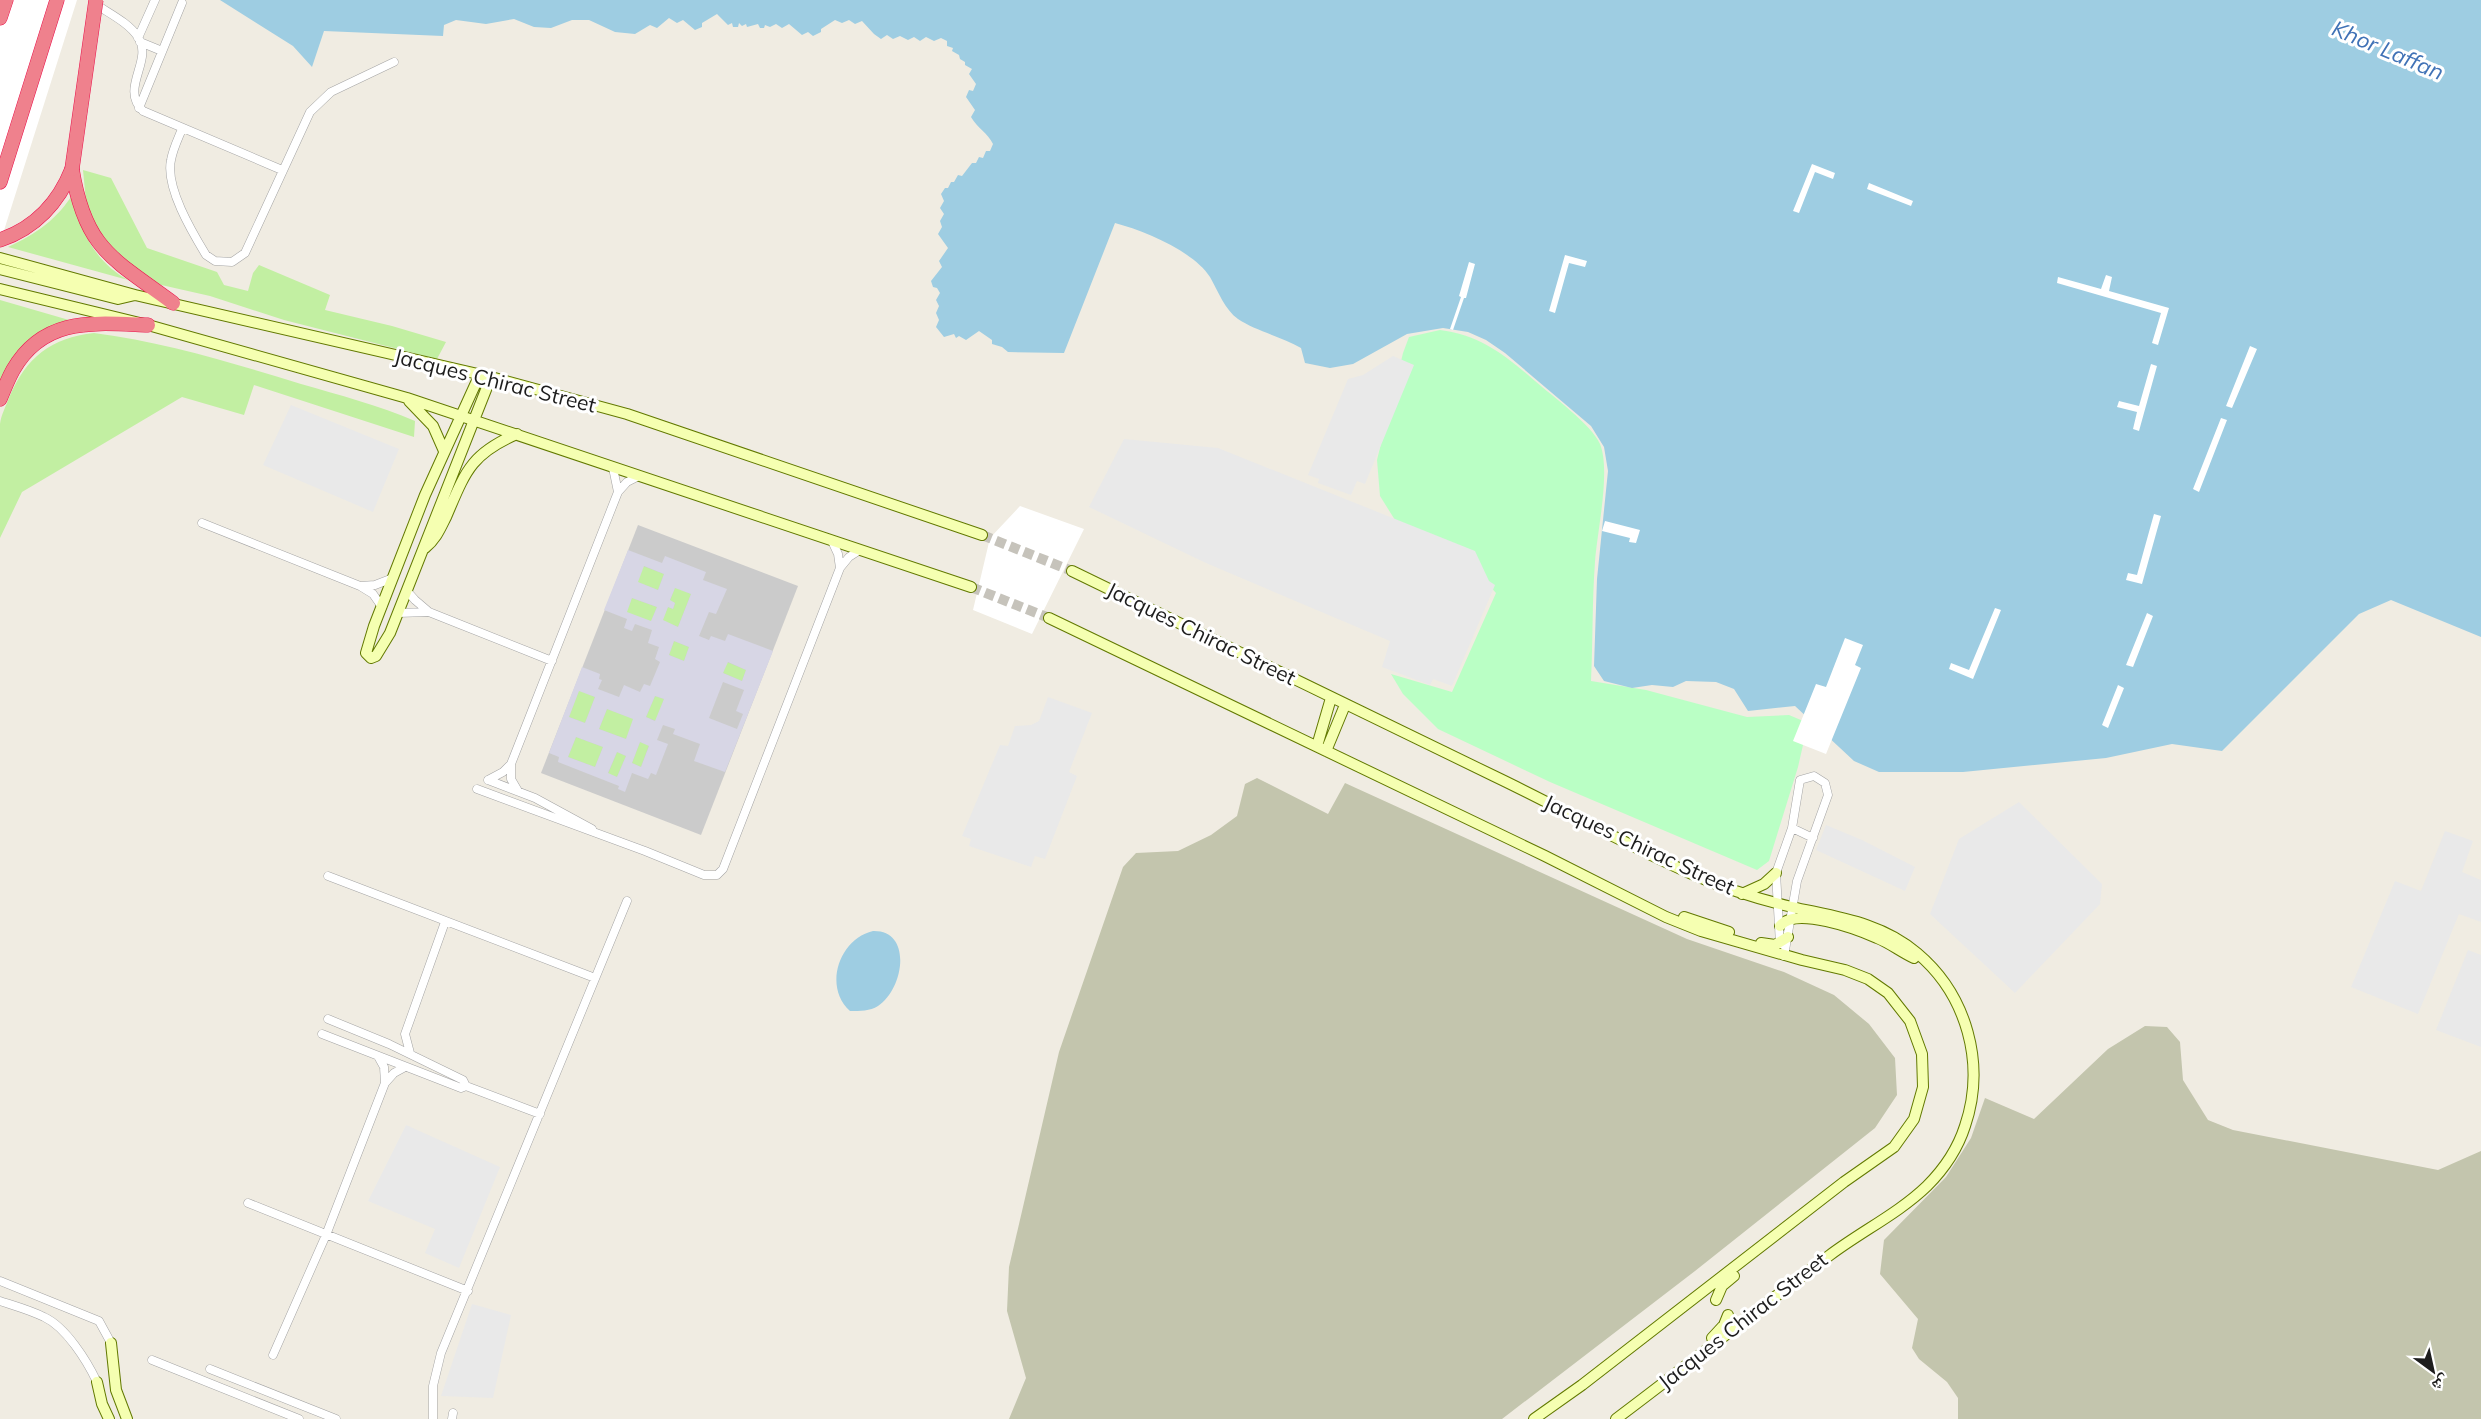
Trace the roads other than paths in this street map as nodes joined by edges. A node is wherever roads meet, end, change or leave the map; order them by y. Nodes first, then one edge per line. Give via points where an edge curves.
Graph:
1 (6, 0) edge
2 (57, 0) edge
3 (89, 0) edge
4 (96, 0) edge
5 (155, 0) edge
6 (182, 3) dead end
7 (0, 18) edge
8 (139, 40) junction
9 (162, 51) junction
10 (394, 62) dead end
11 (139, 108) junction
12 (182, 129) junction
13 (72, 169) junction
14 (282, 170) junction
15 (0, 182) edge
16 (0, 240) edge
17 (0, 258) edge
18 (0, 269) edge
19 (0, 289) edge
20 (135, 295) junction
21 (173, 303) junction
22 (148, 325) junction
23 (485, 375) junction
24 (406, 398) junction
25 (0, 399) edge
26 (460, 417) junction
27 (473, 421) junction
28 (517, 434) junction
29 (444, 451) junction
30 (614, 468) junction
31 (639, 476) junction
32 (618, 492) junction
33 (202, 523) dead end
34 (982, 535) tunnel mouth
35 (832, 541) junction
36 (423, 550) junction
37 (860, 550) junction
38 (840, 568) junction
39 (1072, 571) tunnel mouth
40 (393, 578) junction
41 (360, 586) junction
42 (972, 587) tunnel mouth
43 (407, 591) junction
44 (382, 607) junction
45 (429, 612) junction
46 (398, 613) junction
47 (1049, 618) tunnel mouth
48 (552, 661) junction
49 (1331, 698) junction
50 (1345, 705) junction
51 (1322, 748) junction
52 (511, 764) junction
53 (477, 789) dead end
54 (518, 791) junction
55 (1792, 828) junction
56 (601, 834) junction
57 (1813, 838) junction
58 (1776, 873) junction
59 (327, 876) dead end
60 (1742, 894) junction
61 (627, 901) dead end
62 (1778, 903) junction
63 (1791, 912) junction
64 (445, 922) junction
65 (1780, 927) junction
66 (1782, 947) junction
67 (596, 978) junction
68 (328, 1019) dead end
69 (322, 1034) dead end
70 (405, 1034) junction
71 (389, 1044) junction
72 (410, 1054) junction
73 (379, 1058) junction
74 (405, 1067) junction
75 (385, 1083) junction
76 (466, 1086) junction
77 (540, 1114) junction
78 (248, 1203) dead end
79 (1808, 1210) junction
80 (326, 1234) junction
81 (0, 1281) edge
82 (1707, 1288) junction
83 (468, 1291) junction
84 (1716, 1300) junction
85 (0, 1301) edge
86 (1728, 1315) junction
87 (1737, 1327) junction
88 (111, 1343) joint
89 (273, 1355) dead end
90 (152, 1360) dead end
91 (210, 1369) dead end
92 (97, 1382) joint
93 (1635, 1405) junction
94 (110, 1419) edge
95 (127, 1419) edge
96 (299, 1419) edge
97 (336, 1419) edge
98 (433, 1419) edge
99 (1534, 1419) edge
100 (1616, 1419) edge

1 - 7 highway
2 - 15 highway
3 - 8 street via 122,22
4 - 13 highway, bridge
5 - 8 street
6 - 9 street
8 - 9 street
8 - 11 street via 141,60 133,91
9 - 11 street
10 - 14 street via 340,87 316,105
11 - 12 street
12 - 14 street
12 - 14 street via 171,159 172,184 203,250 215,261 232,262 245,252
13 - 16 highway via 44,214
13 - 21 highway via 83,213 98,244 112,259
17 - 20 street, Jacques Chirac Street
18 - 20 street via 118,299
19 - 22 street, Jacques Chirac Street
20 - 21 street, Jacques Chirac Street
21 - 23 street, Jacques Chirac Street
22 - 24 street, Jacques Chirac Street
22 - 25 highway via 85,323 51,332 18,361
23 - 26 street
23 - 27 street
23 - 34 street, Jacques Chirac Street via 627,414
24 - 26 street, Jacques Chirac Street
24 - 29 street via 433,426
26 - 27 street, Jacques Chirac Street
26 - 29 street
27 - 28 street, Jacques Chirac Street
27 - 36 street
28 - 30 street, Jacques Chirac Street
28 - 36 street via 488,449 472,463 439,532
29 - 40 street
30 - 31 street, Jacques Chirac Street
30 - 32 street
31 - 32 street
31 - 35 street, Jacques Chirac Street
32 - 48 street
33 - 41 street
35 - 37 street, Jacques Chirac Street
35 - 38 street
36 - 43 street
37 - 38 street
37 - 42 street, Jacques Chirac Street
38 - 56 street via 721,872 704,875
39 - 49 street, Jacques Chirac Street
40 - 41 street
40 - 44 street
41 - 44 street via 373,594
43 - 45 street
43 - 46 street
44 - 46 street via 366,650 371,658 390,633
45 - 46 street
45 - 48 street
47 - 51 street
48 - 52 street
49 - 50 street, Jacques Chirac Street
49 - 51 street
50 - 51 street
50 - 60 street, Jacques Chirac Street via 1674,866
51 - 66 street via 1649,909 1701,931
52 - 54 street via 511,779
52 - 54 street via 488,780
53 - 56 street
54 - 56 street
55 - 57 street
55 - 57 street via 1800,780 1818,777 1827,786 1828,795
55 - 58 street
57 - 63 street via 1799,874
58 - 60 street
58 - 62 street
59 - 64 street
60 - 62 street, Jacques Chirac Street
61 - 67 street
62 - 63 street, Jacques Chirac Street
62 - 65 street
63 - 65 street
63 - 66 street
63 - 87 street, Jacques Chirac Street via 1871,926 1905,944 1926,961 1957,1004 1967,1028 1973,1053 1972,1098 1954,1152 1918,1194 1836,1250
64 - 67 street
64 - 70 street
65 - 66 street
66 - 79 street via 1856,974 1888,993 1915,1031 1923,1066 1918,1109 1902,1139
67 - 77 street
68 - 71 street
69 - 73 street
70 - 71 street
70 - 72 street
71 - 72 street
72 - 76 street via 463,1080
73 - 74 street
73 - 75 street
74 - 75 street
74 - 76 street via 461,1088
75 - 80 street
76 - 77 street
77 - 83 street
78 - 80 street
79 - 82 street
79 - 84 street via 1794,1229 1726,1282
80 - 83 street
80 - 89 street
81 - 88 street via 99,1321
82 - 84 street
82 - 99 street
83 - 98 street via 436,1369
84 - 86 street
85 - 92 street via 54,1324 84,1357
86 - 87 street
86 - 93 street via 1716,1335 1658,1379
87 - 93 street, Jacques Chirac Street
88 - 95 street via 116,1390
90 - 96 street
91 - 97 street
92 - 94 street
93 - 100 street, Jacques Chirac Street

